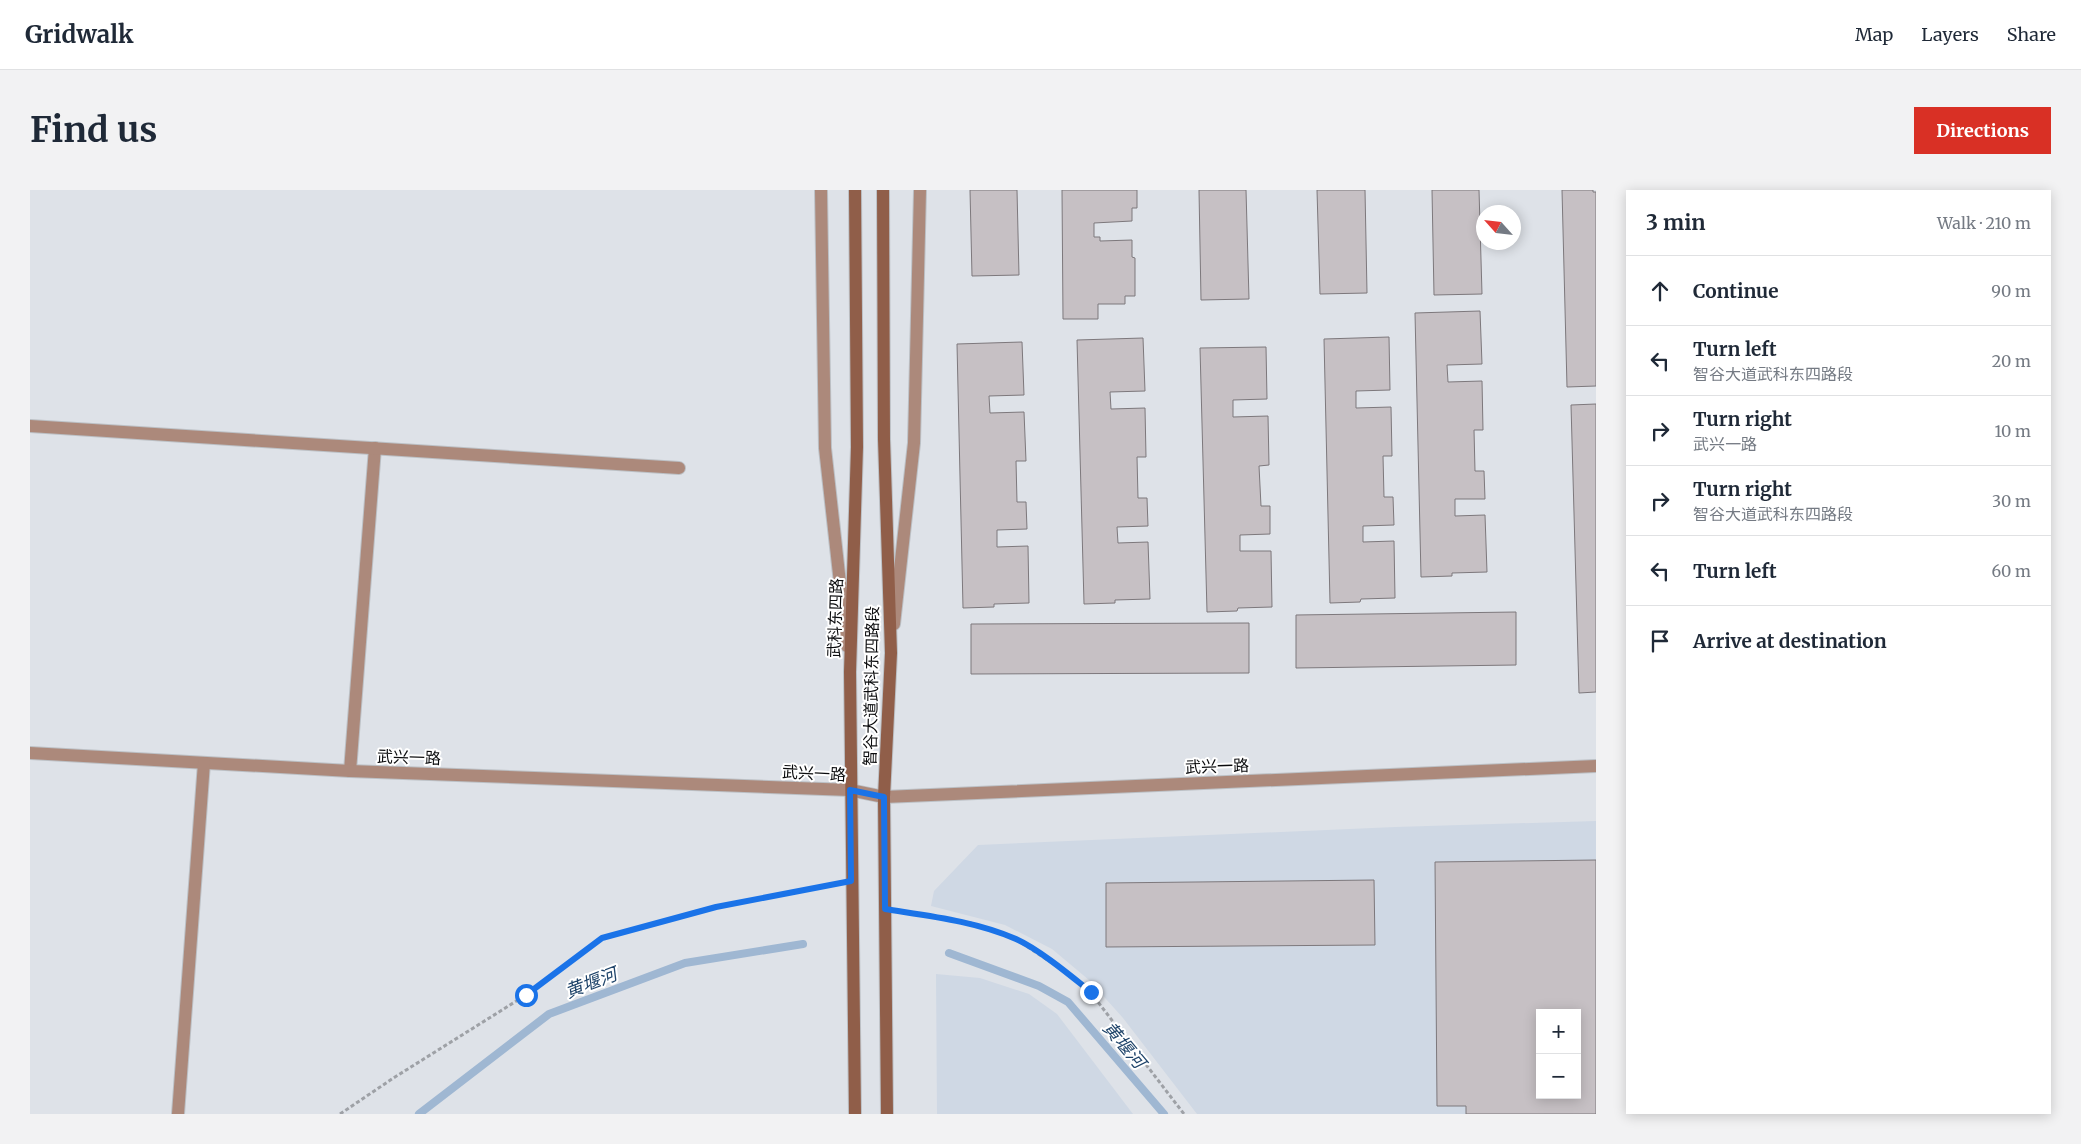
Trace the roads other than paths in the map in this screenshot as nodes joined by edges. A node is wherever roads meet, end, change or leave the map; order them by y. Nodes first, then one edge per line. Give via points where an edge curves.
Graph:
1 (821, 190) edge
2 (855, 190) edge
3 (883, 190) edge
4 (920, 190) edge
5 (30, 426) edge
6 (375, 448) junction
7 (679, 468) dead end
8 (891, 653) junction
9 (850, 672) junction
10 (30, 753) edge
11 (204, 762) junction
12 (1596, 766) edge
13 (350, 771) junction
14 (850, 790) junction
15 (884, 797) junction
16 (178, 1114) edge
17 (855, 1114) edge
18 (887, 1114) edge

1 - 9 street via 825,448
2 - 9 main road, 武科东四路 via 856,447
3 - 8 main road, 智谷大道武科东四路段 via 884,439
4 - 8 street via 914,443
5 - 6 street
6 - 7 street
6 - 13 street
8 - 15 main road, 智谷大道武科东四路段
9 - 14 main road, 武科东四路
10 - 11 street, 武兴一路
11 - 13 street, 武兴一路
11 - 16 street
12 - 15 street, 武兴一路
13 - 14 street, 武兴一路
14 - 15 street, 武兴一路
14 - 17 main road
15 - 18 main road, 智谷大道武科东四路段

